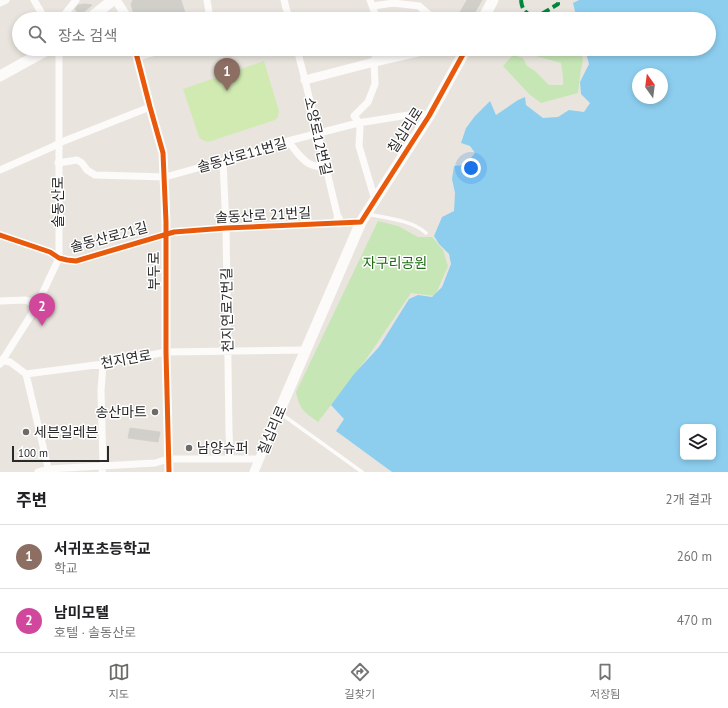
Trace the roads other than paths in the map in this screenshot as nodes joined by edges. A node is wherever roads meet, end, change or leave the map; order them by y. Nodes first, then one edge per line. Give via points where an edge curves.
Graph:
1 (6, 0) edge
2 (34, 0) edge
3 (76, 0) edge
4 (207, 0) edge
5 (284, 0) edge
6 (493, 0) edge
7 (111, 1) edge
8 (0, 3) edge
9 (371, 3) edge
10 (41, 12) edge
11 (67, 12) edge
12 (98, 12) edge
13 (123, 12) edge
14 (209, 12) edge
15 (287, 12) edge
16 (426, 12) edge
17 (487, 12) edge
18 (36, 56) edge
19 (59, 56) edge
20 (137, 56) edge
21 (299, 56) edge
22 (375, 56) edge
23 (400, 56) edge
24 (462, 56) edge
25 (374, 62) junction
26 (0, 76) edge
27 (305, 80) junction
28 (150, 107) junction
29 (429, 116) junction
30 (358, 123) junction
31 (318, 134) junction
32 (288, 141) junction
33 (59, 143) junction
34 (223, 161) junction
35 (58, 163) junction
36 (326, 167) junction
37 (0, 170) edge
38 (164, 177) junction
39 (375, 200) junction
40 (364, 218) junction
41 (338, 220) junction
42 (226, 228) junction
43 (426, 233) dead end
44 (166, 234) junction
45 (0, 235) edge
46 (58, 258) junction
47 (0, 301) edge
48 (37, 304) junction
49 (306, 350) junction
50 (228, 351) junction
51 (166, 352) junction
52 (1, 361) edge
53 (102, 364) junction
54 (26, 374) junction
55 (279, 412) junction
56 (230, 458) junction
57 (168, 459) junction
58 (260, 459) junction
59 (102, 469) edge
60 (49, 470) edge
61 (38, 472) edge
62 (169, 472) edge
63 (254, 472) edge
64 (362, 472) edge

1 - 8 street
2 - 10 street
3 - 11 street
4 - 14 street
5 - 15 street
6 - 17 main road
7 - 12 main road
7 - 13 street
9 - 16 street via 419,6
18 - 26 main road
19 - 33 street, 솔동산로
20 - 28 street, 부두로
21 - 27 street, 소양로12번길
22 - 25 street
23 - 25 street
24 - 29 main road, 칠십리로
25 - 27 street
25 - 30 street via 375,84 368,102 354,116
27 - 31 street, 소양로12번길
28 - 33 street
28 - 38 street, 부두로 via 163,153
29 - 30 street, 솔동산로11번길 via 421,113
29 - 39 main road, 칠십리로
30 - 31 street, 솔동산로11번길
30 - 39 street via 359,146
31 - 32 street, 솔동산로11번길
31 - 36 street, 소양로12번길
32 - 34 street, 솔동산로11번길
32 - 36 street via 310,164
33 - 35 street, 솔동산로
33 - 37 street
34 - 38 street, 솔동산로11번길
34 - 42 street, 천지연로7번길
35 - 38 street, 솔동산로11번길 via 77,160 95,175
35 - 46 street, 솔동산로
36 - 41 street, 소양로12번길
38 - 44 street, 부두로
39 - 40 main road, 칠십리로
40 - 41 street, 솔동산로 21번길
40 - 43 lane via 411,224
40 - 49 main road, 칠십리로
41 - 42 street, 솔동산로 21번길
42 - 44 street, 솔동산로 21번길
42 - 50 street, 천지연로7번길
44 - 46 street, 솔동산로21길 via 76,261
44 - 51 street, 부두로
45 - 46 street via 50,252
46 - 48 street, 솔동산로
47 - 48 street via 25,300
48 - 52 street, 솔동산로
49 - 50 street, 천지연로
49 - 55 main road, 칠십리로
50 - 51 street, 천지연로
50 - 56 street, 천지연로7번길
51 - 53 street, 천지연로
51 - 57 street, 부두로
52 - 54 street via 10,362
53 - 54 street, 천지연로
53 - 59 street
54 - 60 street
55 - 58 street, 칠십리로
55 - 64 lane
56 - 57 street
56 - 58 street
57 - 59 street via 155,463
57 - 62 street, 부두로
58 - 63 street, 칠십리로
59 - 60 street
60 - 61 street

